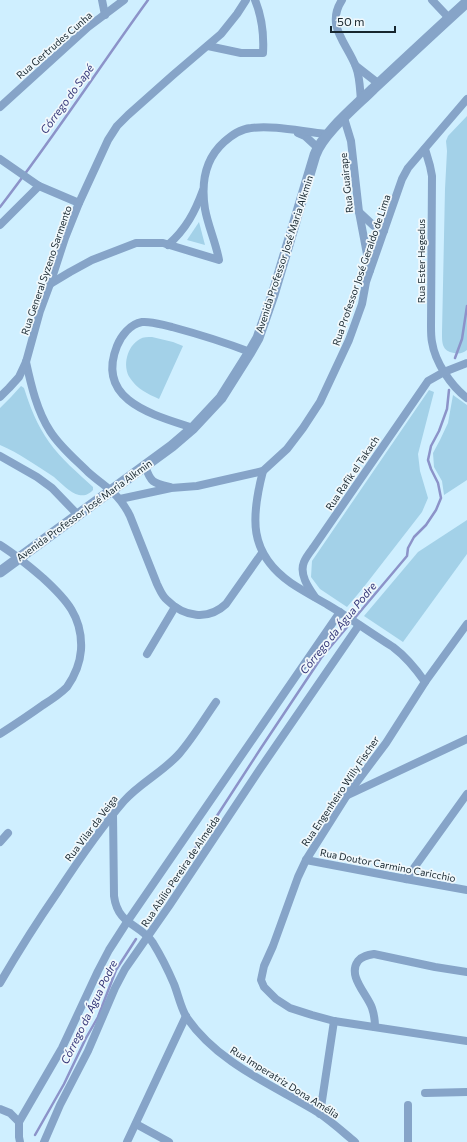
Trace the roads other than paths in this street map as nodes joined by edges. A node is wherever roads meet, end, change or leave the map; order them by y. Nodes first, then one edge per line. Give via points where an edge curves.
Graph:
1 (102, 0) edge
2 (124, 0) edge
3 (246, 0) edge
4 (255, 0) edge
5 (342, 0) edge
6 (432, 0) edge
7 (467, 2) edge
8 (105, 15) junction
9 (449, 18) junction
10 (208, 46) junction
11 (356, 66) junction
12 (379, 84) junction
13 (467, 99) edge
14 (361, 101) junction
15 (2, 102) edge
16 (344, 118) junction
17 (292, 129) junction
18 (327, 134) junction
19 (318, 148) junction
20 (424, 149) junction
21 (0, 159) edge
22 (36, 184) junction
23 (204, 187) junction
24 (79, 203) junction
25 (359, 212) junction
26 (0, 225) edge
27 (384, 231) junction
28 (168, 245) junction
29 (370, 271) junction
30 (50, 284) junction
31 (250, 352) junction
32 (26, 362) junction
33 (467, 363) edge
34 (444, 372) junction
35 (0, 397) edge
36 (467, 398) edge
37 (193, 428) junction
38 (0, 456) edge
39 (145, 466) junction
40 (263, 471) junction
41 (170, 488) junction
42 (116, 495) junction
43 (78, 515) junction
44 (0, 545) edge
45 (262, 553) junction
46 (20, 558) junction
47 (0, 572) edge
48 (315, 597) junction
49 (175, 607) junction
50 (342, 613) junction
51 (357, 624) junction
52 (467, 624) edge
53 (147, 654) dead end
54 (425, 682) junction
55 (216, 702) dead end
56 (0, 734) edge
57 (467, 739) edge
58 (467, 794) edge
59 (348, 795) junction
60 (113, 814) junction
61 (8, 832) dead end
62 (0, 842) edge
63 (306, 860) junction
64 (406, 879) junction
65 (467, 890) edge
66 (127, 922) junction
67 (148, 937) junction
68 (467, 972) edge
69 (0, 983) edge
70 (186, 1016) junction
71 (334, 1021) junction
72 (375, 1027) junction
73 (467, 1041) edge
74 (467, 1092) edge
75 (425, 1093) dead end
76 (408, 1106) dead end
77 (0, 1108) edge
78 (320, 1114) junction
79 (19, 1122) junction
80 (136, 1124) junction
81 (20, 1142) edge
82 (44, 1142) edge
83 (127, 1142) edge
84 (169, 1142) edge
85 (355, 1142) edge
86 (408, 1142) edge

1 - 8 street
2 - 8 street, Rua Gertrudes Cunha
3 - 10 street, Rua General Syzeno Sarmento via 221,34
4 - 10 street via 264,39 262,53 241,53
5 - 11 street via 338,6 336,26
6 - 9 street
7 - 9 street, Avenida Professor José Maria Alkmin
8 - 15 street, Rua Gertrudes Cunha
9 - 12 street, Avenida Professor José Maria Alkmin
10 - 24 street, Rua General Syzeno Sarmento via 173,74 117,126
11 - 12 street
11 - 14 street
12 - 14 street, Avenida Professor José Maria Alkmin
13 - 20 street, Rua Professor José Geraldo de Lima
14 - 16 street, Avenida Professor José Maria Alkmin
16 - 18 street, Avenida Professor José Maria Alkmin
16 - 25 street, Rua Guairape via 351,141
17 - 18 street
17 - 19 street via 305,136
17 - 23 street via 250,128 232,135 217,148 209,160
18 - 19 street, Avenida Professor José Maria Alkmin
19 - 31 street, Avenida Professor José Maria Alkmin via 270,304
20 - 27 street, Rua Professor José Geraldo de Lima via 402,179
20 - 34 street, Rua Ester Hegedus via 432,176 430,326 434,349
21 - 22 street
22 - 24 street
22 - 26 street
23 - 28 street via 192,215 179,235
23 - 28 street via 205,209 219,260
24 - 30 street, Rua General Syzeno Sarmento
25 - 27 street via 374,226
25 - 29 street, Rua Guairape
27 - 29 street, Rua Professor José Geraldo de Lima
28 - 30 street via 136,243 92,260
29 - 40 street, Rua Professor José Geraldo de Lima via 349,340 320,402 287,449
30 - 32 street, Rua General Syzeno Sarmento
31 - 37 street, Avenida Professor José Maria Alkmin via 221,398
31 - 37 street via 157,323 142,322 134,325 121,338 114,353 112,370 117,387 123,396 142,409
32 - 35 street, Rua General Syzeno Sarmento via 19,377
32 - 42 street via 31,385 43,419 50,430 71,456
33 - 34 street, Rua Rafik el Takach
34 - 36 street, Rua Ester Hegedus via 453,386
34 - 48 street, Rua Rafik el Takach via 431,378 423,386 304,562 303,575
37 - 39 street, Avenida Professor José Maria Alkmin
38 - 43 street via 52,488
39 - 41 street, Rua Professor José Geraldo de Lima via 151,480
39 - 42 street, Avenida Professor José Maria Alkmin
40 - 41 street, Rua Professor José Geraldo de Lima via 197,486
40 - 45 street via 255,522
41 - 42 street, Rua Professor José Geraldo de Lima
42 - 43 street, Avenida Professor José Maria Alkmin
42 - 49 street via 130,516 162,594
43 - 46 street, Avenida Professor José Maria Alkmin
44 - 46 street
45 - 48 street via 281,575
45 - 49 street via 220,610 205,615 194,615
46 - 47 street, Avenida Professor José Maria Alkmin
46 - 56 street via 69,605 80,630 81,653 66,687
48 - 50 street
49 - 53 street
50 - 51 street
50 - 66 street, Rua Abílio Pereira de Almeida
51 - 54 street via 399,652
51 - 67 street, Rua Abílio Pereira de Almeida
52 - 54 street, Rua Engenheiro Willy Fischer
54 - 59 street, Rua Engenheiro Willy Fischer via 386,743
55 - 60 street, Rua Vilar da Veiga via 179,754 135,790
57 - 59 street
58 - 64 street
59 - 63 street, Rua Engenheiro Willy Fischer
60 - 66 street, Rua Imperatriz Dona Amélia via 115,904
60 - 69 street, Rua Vilar da Veiga via 80,858
61 - 62 street
63 - 64 street, Rua Doutor Carmino Caricchio
63 - 71 street, Rua Engenheiro Willy Fischer via 264,966 261,980 273,996 290,1008
64 - 65 street, Rua Doutor Carmino Caricchio
66 - 67 street, Rua Imperatriz Dona Amélia
66 - 79 street, Rua Abílio Pereira de Almeida via 98,971 62,1048
67 - 70 street, Rua Imperatriz Dona Amélia via 164,961
67 - 82 street, Rua Abílio Pereira de Almeida via 115,988
68 - 72 street via 374,954 363,957 356,963 355,975 372,1008
70 - 78 street, Rua Imperatriz Dona Amélia via 217,1051 234,1064
70 - 80 street
71 - 72 street, Rua Engenheiro Willy Fischer
71 - 78 street
72 - 73 street, Rua Engenheiro Willy Fischer
74 - 75 street
76 - 86 street
77 - 79 street
78 - 85 street, Rua Imperatriz Dona Amélia
79 - 81 street
80 - 83 street
80 - 84 street

